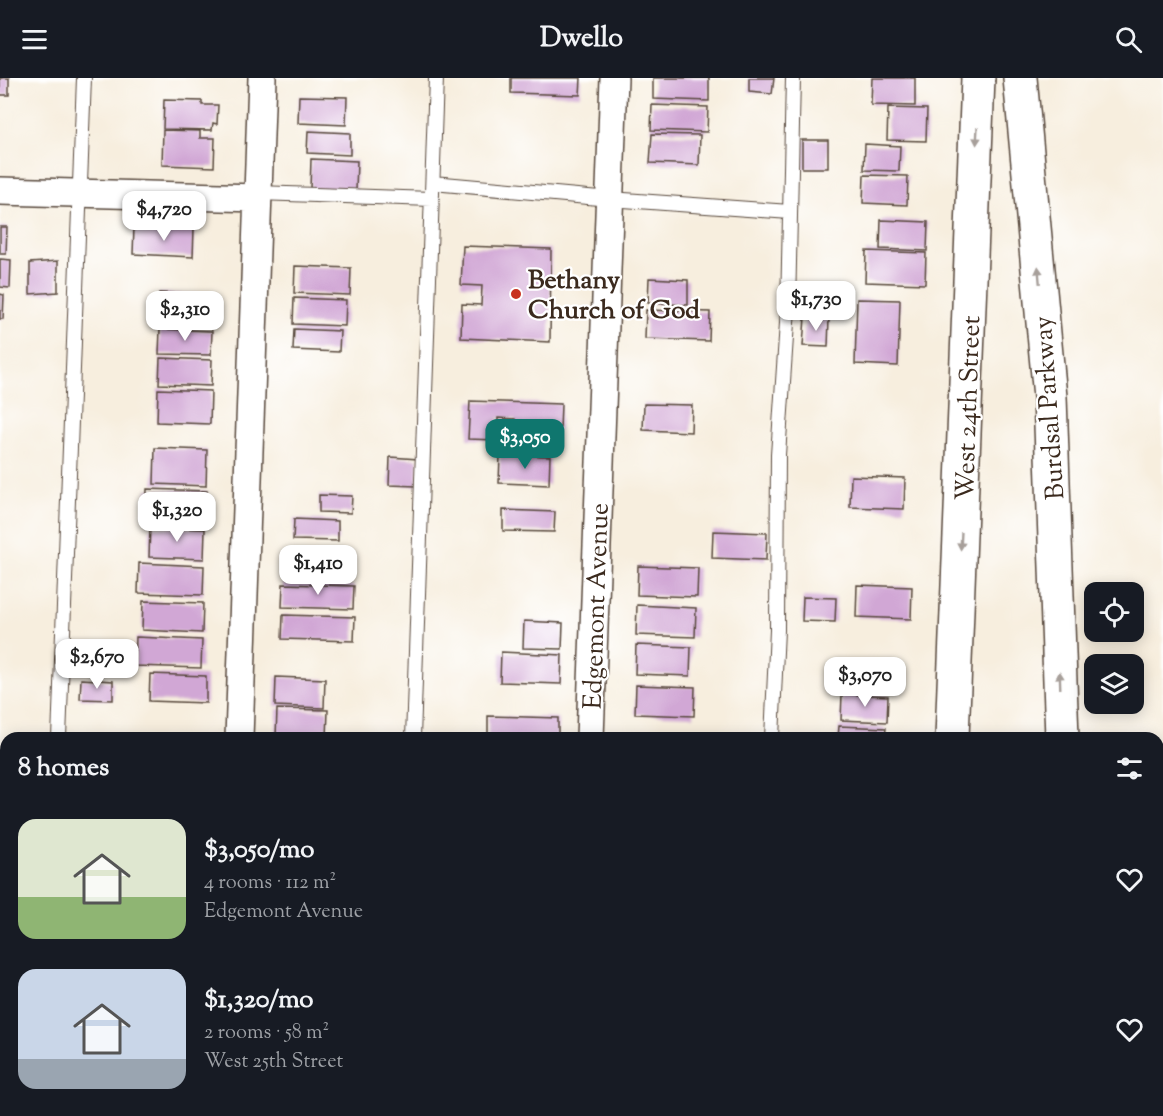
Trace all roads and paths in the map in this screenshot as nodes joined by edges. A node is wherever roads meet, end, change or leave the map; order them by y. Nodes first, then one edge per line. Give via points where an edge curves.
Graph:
1 (84, 78) edge
2 (262, 78) edge
3 (436, 78) edge
4 (614, 78) edge
5 (793, 78) edge
6 (978, 78) edge
7 (1020, 78) edge
8 (433, 183) junction
9 (0, 191) edge
10 (80, 193) junction
11 (258, 195) junction
12 (610, 199) junction
13 (432, 200) junction
14 (790, 212) junction
15 (59, 732) edge
16 (239, 732) edge
17 (413, 732) edge
18 (590, 732) edge
19 (772, 732) edge
20 (952, 732) edge
21 (1062, 732) edge

1 - 10 lane
2 - 11 street
3 - 8 lane
4 - 12 street, Edgemont Avenue
5 - 14 lane
6 -> 20 street, West 24th Street
21 -> 7 street, Burdsal Parkway via 1050,397
8 - 12 lane
8 - 13 lane
9 - 10 street
10 - 11 street
10 - 15 lane
11 - 13 lane
11 - 16 street
12 - 14 lane
12 - 18 street, Edgemont Avenue
13 - 17 lane
14 - 19 lane via 778,455

